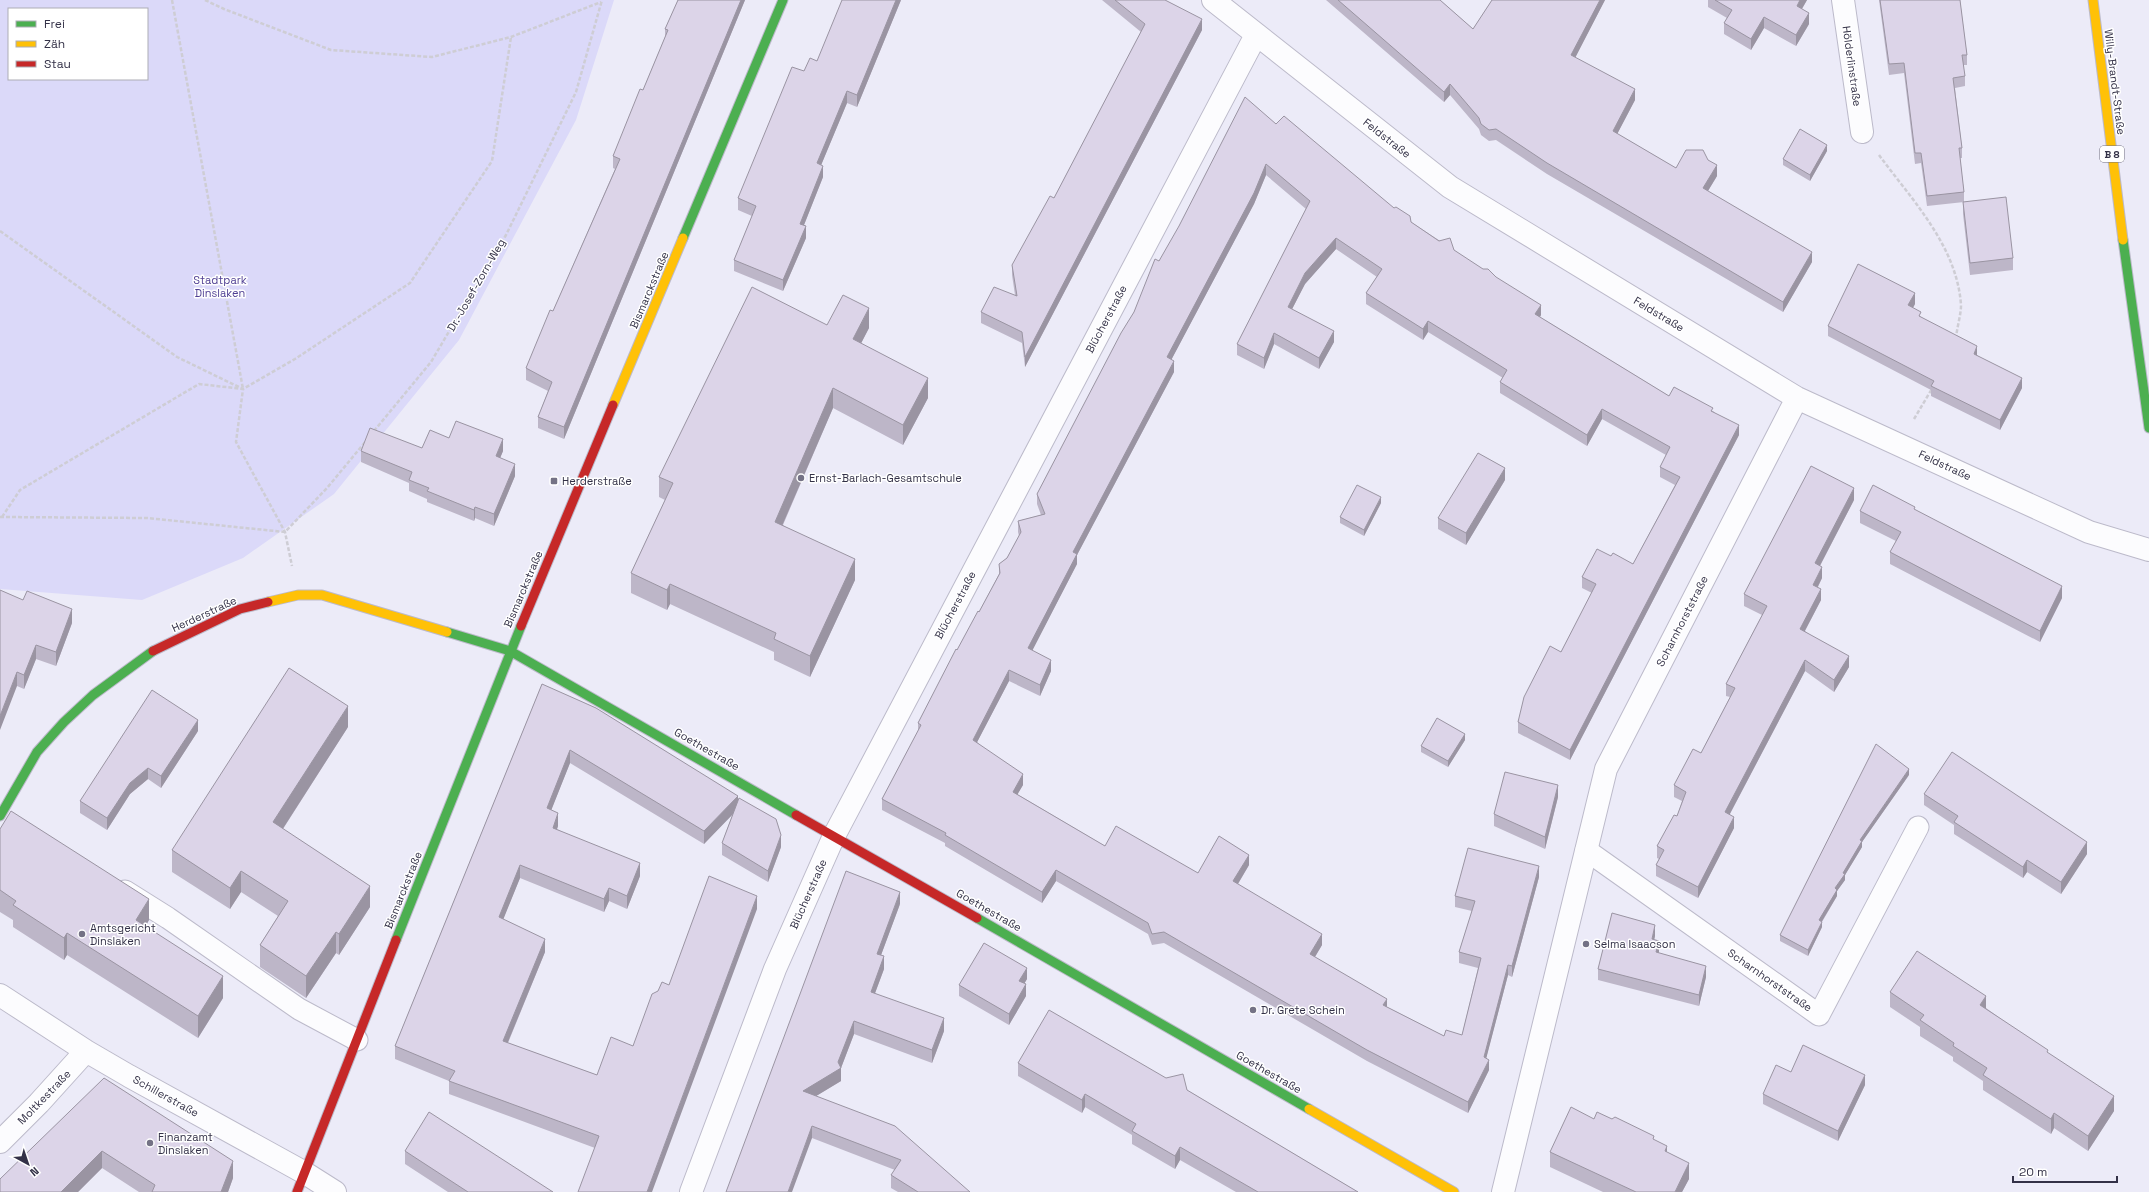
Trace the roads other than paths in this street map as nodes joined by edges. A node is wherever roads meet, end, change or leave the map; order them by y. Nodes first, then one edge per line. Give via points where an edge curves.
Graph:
1 (783, 0) edge
2 (1213, 0) edge
3 (1842, 0) edge
4 (2093, 0) edge
5 (1256, 35) junction
6 (1862, 132) road end
7 (1797, 398) junction
8 (2149, 428) edge
9 (2149, 550) edge
10 (510, 651) junction
11 (6, 817) edge
12 (1918, 827) dead end
13 (834, 836) junction
14 (1586, 850) junction
15 (108, 880) edge
16 (0, 995) edge
17 (357, 1040) junction
18 (86, 1051) junction
19 (0, 1142) edge
20 (301, 1182) edge
21 (335, 1192) edge
22 (691, 1192) edge
23 (1454, 1192) edge
24 (1503, 1192) edge

1 - 10 street, Bismarckstraße
2 - 5 street, Feldstraße
3 - 6 street, Hölderlinstraße
4 - 8 street, Willy-Brandt-Straße / B 8 via 2131,308
5 - 7 street, Feldstraße via 1450,187
5 - 13 street, Blücherstraße
7 - 9 street, Feldstraße via 2089,532
7 - 14 street, Scharnhorststraße via 1606,769
10 - 11 street, Herderstraße via 322,595 298,595 240,610 150,653 93,695 37,752
10 - 13 street, Goethestraße
10 - 17 street, Bismarckstraße
12 - 14 lane, Scharnhorststraße via 1819,1015
13 - 22 street, Blücherstraße via 775,969
13 - 23 street, Goethestraße
14 - 24 street, Scharnhorststraße
15 - 17 lane via 168,918 299,1009
16 - 18 street, Schillerstraße
17 - 20 street, Bismarckstraße
18 - 19 street, Moltkestraße
18 - 20 street, Schillerstraße
20 - 21 street, Schillerstraße

